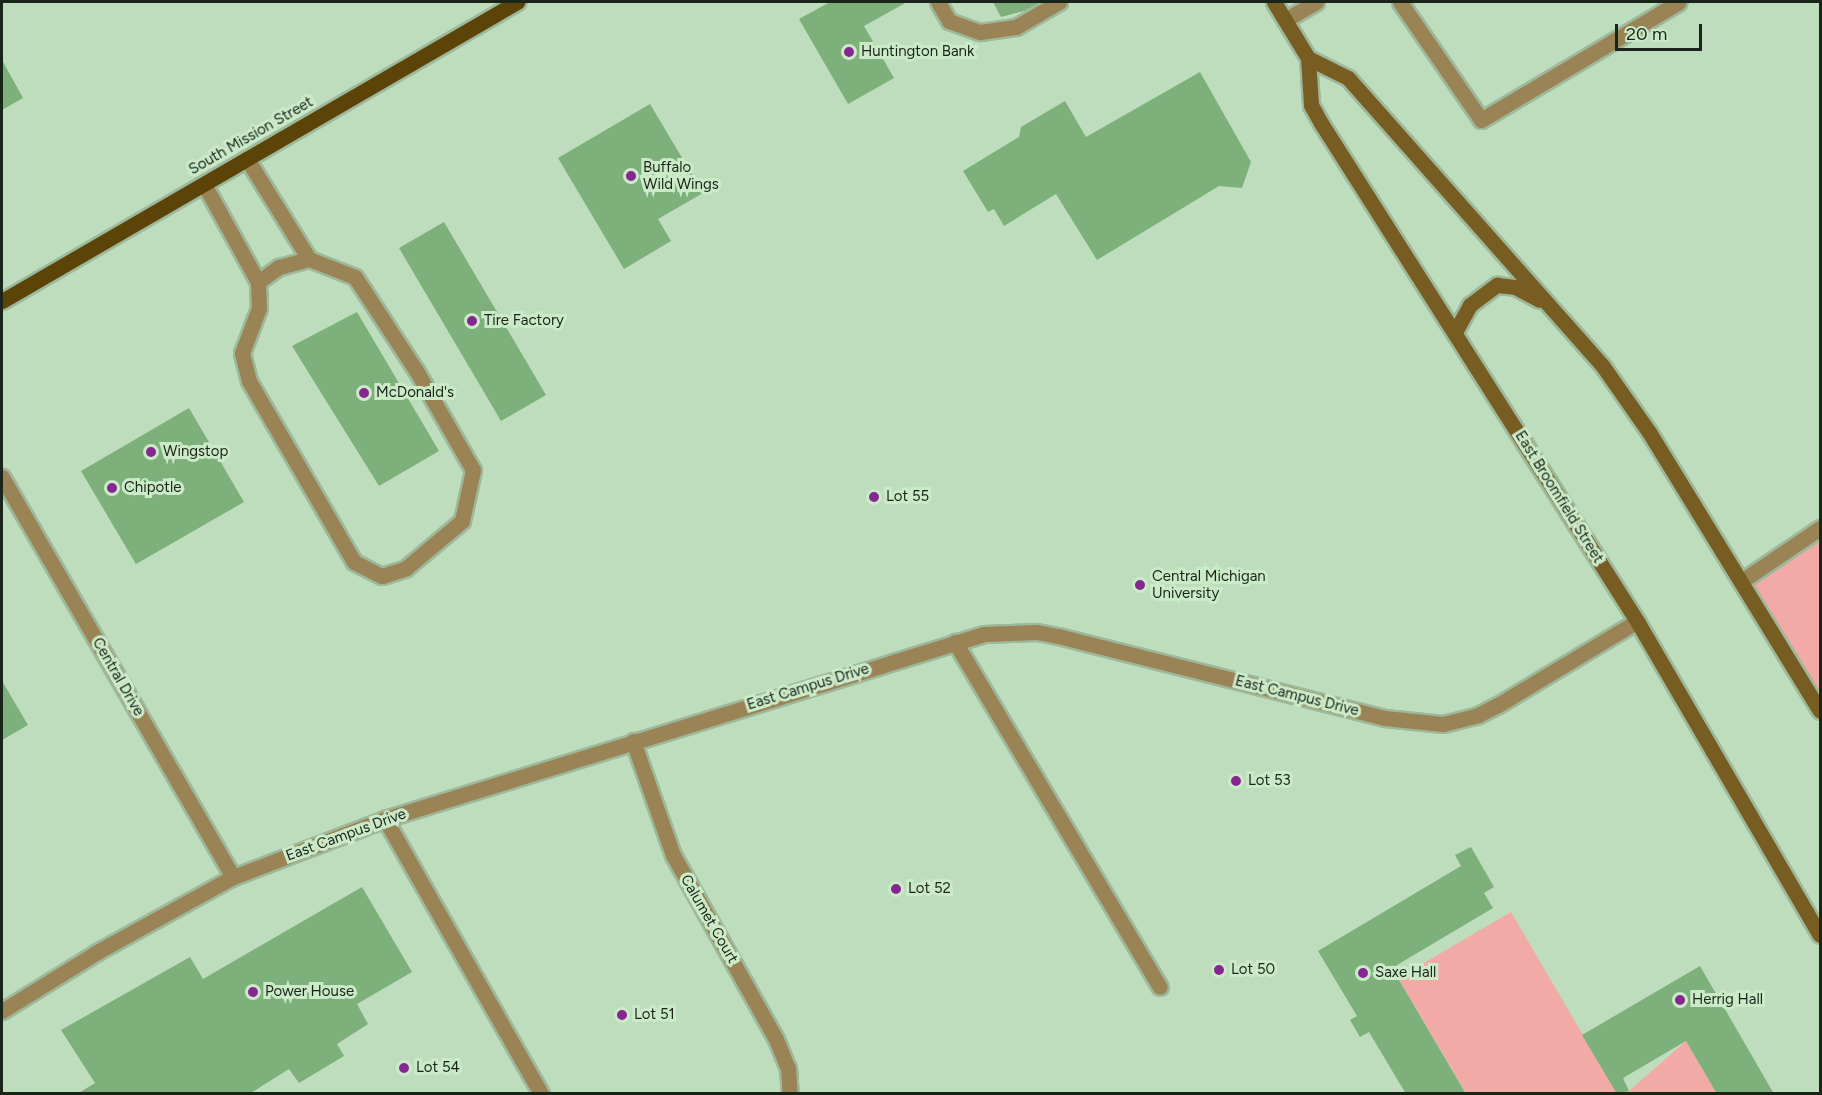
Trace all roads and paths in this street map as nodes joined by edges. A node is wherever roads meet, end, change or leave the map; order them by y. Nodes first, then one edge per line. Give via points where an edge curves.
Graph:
1 (517, 2) edge
2 (938, 2) edge
3 (1059, 2) edge
4 (1274, 2) edge
5 (1316, 2) edge
6 (1400, 2) edge
7 (1679, 2) edge
8 (1286, 20) junction
9 (1308, 58) junction
10 (247, 159) junction
11 (204, 184) junction
12 (309, 259) junction
13 (258, 282) junction
14 (2, 301) edge
15 (1550, 305) junction
16 (1455, 332) junction
17 (2, 477) edge
18 (1821, 528) edge
19 (1743, 580) junction
20 (1637, 621) junction
21 (955, 642) junction
22 (1821, 711) edge
23 (633, 741) junction
24 (385, 819) junction
25 (233, 877) junction
26 (1821, 935) edge
27 (1160, 987) dead end
28 (2, 1011) edge
29 (541, 1094) edge
30 (790, 1094) edge

1 - 10 main road, South Mission Street
2 - 3 street via 949,21 980,32 1016,27
4 - 8 main road, East Broomfield Street
5 - 8 street
6 - 7 street via 1481,120
8 - 9 main road, East Broomfield Street
9 - 15 main road via 1348,78
9 - 16 main road, East Broomfield Street via 1311,105
10 - 11 main road, South Mission Street
10 - 12 street
11 - 13 street
11 - 14 main road, South Mission Street
12 - 13 street via 279,267
12 - 13 street via 355,277 417,372 473,470 462,521 393,574 382,576 363,570 345,551 244,372 242,353 260,308
15 - 16 main road via 1515,287 1497,285 1470,305
15 - 19 main road via 1628,399
16 - 20 main road, East Broomfield Street
17 - 25 street, Central Drive
18 - 19 street
19 - 22 main road
20 - 21 street, East Campus Drive via 1498,705 1443,724 1385,718 1037,632 984,634
20 - 26 main road, East Broomfield Street
21 - 23 street, East Campus Drive
21 - 27 street
23 - 24 street, East Campus Drive
23 - 30 street, Calumet Court via 673,855 776,1039 788,1068
24 - 25 street, East Campus Drive
24 - 29 street
25 - 28 street, East Campus Drive via 106,946

